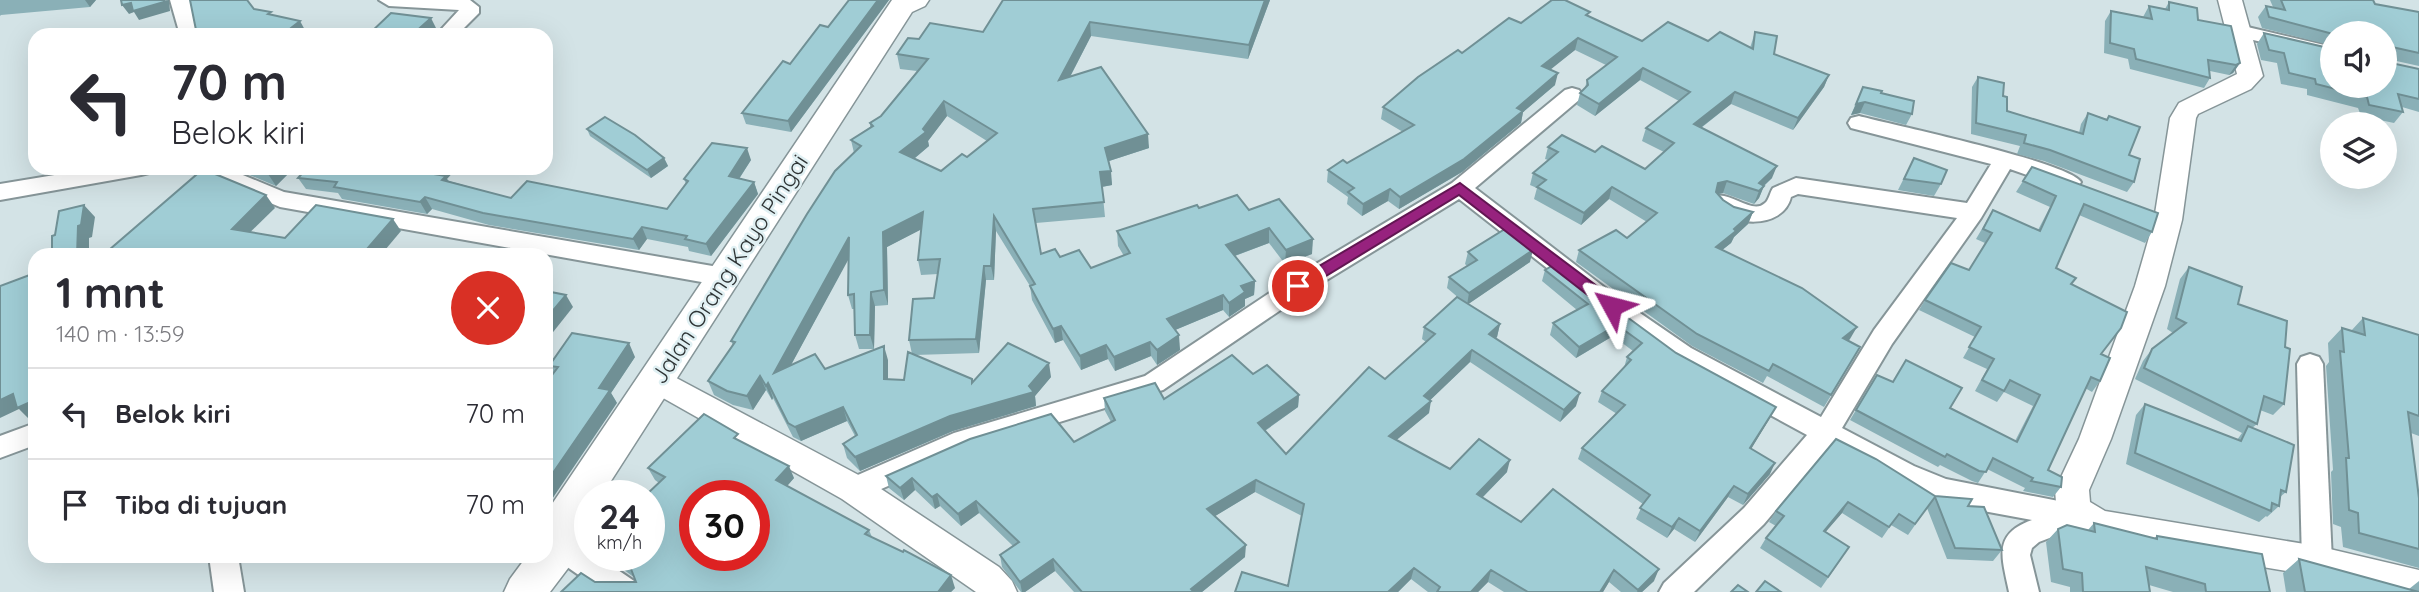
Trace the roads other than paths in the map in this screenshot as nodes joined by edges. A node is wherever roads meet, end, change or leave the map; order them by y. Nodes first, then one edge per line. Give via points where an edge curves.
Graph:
1 (180, 0) edge
2 (389, 0) edge
3 (915, 0) edge
4 (2230, 0) edge
5 (188, 28) edge
6 (453, 28) edge
7 (2239, 31) junction
8 (2320, 50) edge
9 (1572, 95) dead end
10 (1859, 122) dead end
11 (2004, 160) junction
12 (100, 175) edge
13 (221, 175) edge
14 (303, 176) edge
15 (1460, 188) junction
16 (0, 192) edge
17 (2096, 192) edge
18 (280, 200) junction
19 (1724, 202) edge
20 (1973, 212) junction
21 (724, 277) junction
22 (2310, 364) dead end
23 (667, 385) junction
24 (1826, 432) junction
25 (28, 437) edge
26 (0, 447) edge
27 (610, 480) edge
28 (853, 489) junction
29 (2079, 515) junction
30 (574, 535) edge
31 (560, 546) junction
32 (553, 556) edge
33 (2317, 561) junction
34 (224, 563) edge
35 (548, 563) edge
36 (2419, 586) edge
37 (229, 592) edge
38 (525, 592) edge
39 (627, 592) edge
40 (999, 592) edge
41 (1674, 592) edge
42 (2024, 592) edge

1 - 5 street
2 - 6 street via 469,7
3 - 21 main road, Jalan Orang Kayo Pingai via 902,6
3 - 23 main road, Jalan Orang Kayo Pingai via 915,8
4 - 7 street
7 - 8 street
7 - 29 street via 2250,76 2188,109 2183,118 2156,216 2146,299 2072,490
9 - 15 street
10 - 11 street
11 - 17 street
11 - 20 street
12 - 16 street
13 - 18 street
14 - 18 street
15 - 24 street via 1682,355
15 - 28 street via 1298,286 1154,383 964,440
18 - 21 street
19 - 20 street via 1744,213 1766,212 1778,205 1781,193 1796,186
20 - 24 street via 1883,337
21 - 31 main road, Jalan Orang Kayo Pingai via 558,529
22 - 33 street
23 - 27 main road, Jalan Orang Kayo Pingai
23 - 28 street
24 - 29 street via 1928,486
24 - 41 street via 1754,516
25 - 26 street
28 - 40 street via 986,578
29 - 33 street via 2101,525 2264,565
29 - 42 street via 2029,533 2018,542 2016,555
30 - 31 main road, Jalan Orang Kayo Pingai
31 - 32 main road, Jalan Orang Kayo Pingai
31 - 39 street
33 - 36 street
34 - 37 street
35 - 38 main road, Jalan Orang Kayo Pingai

